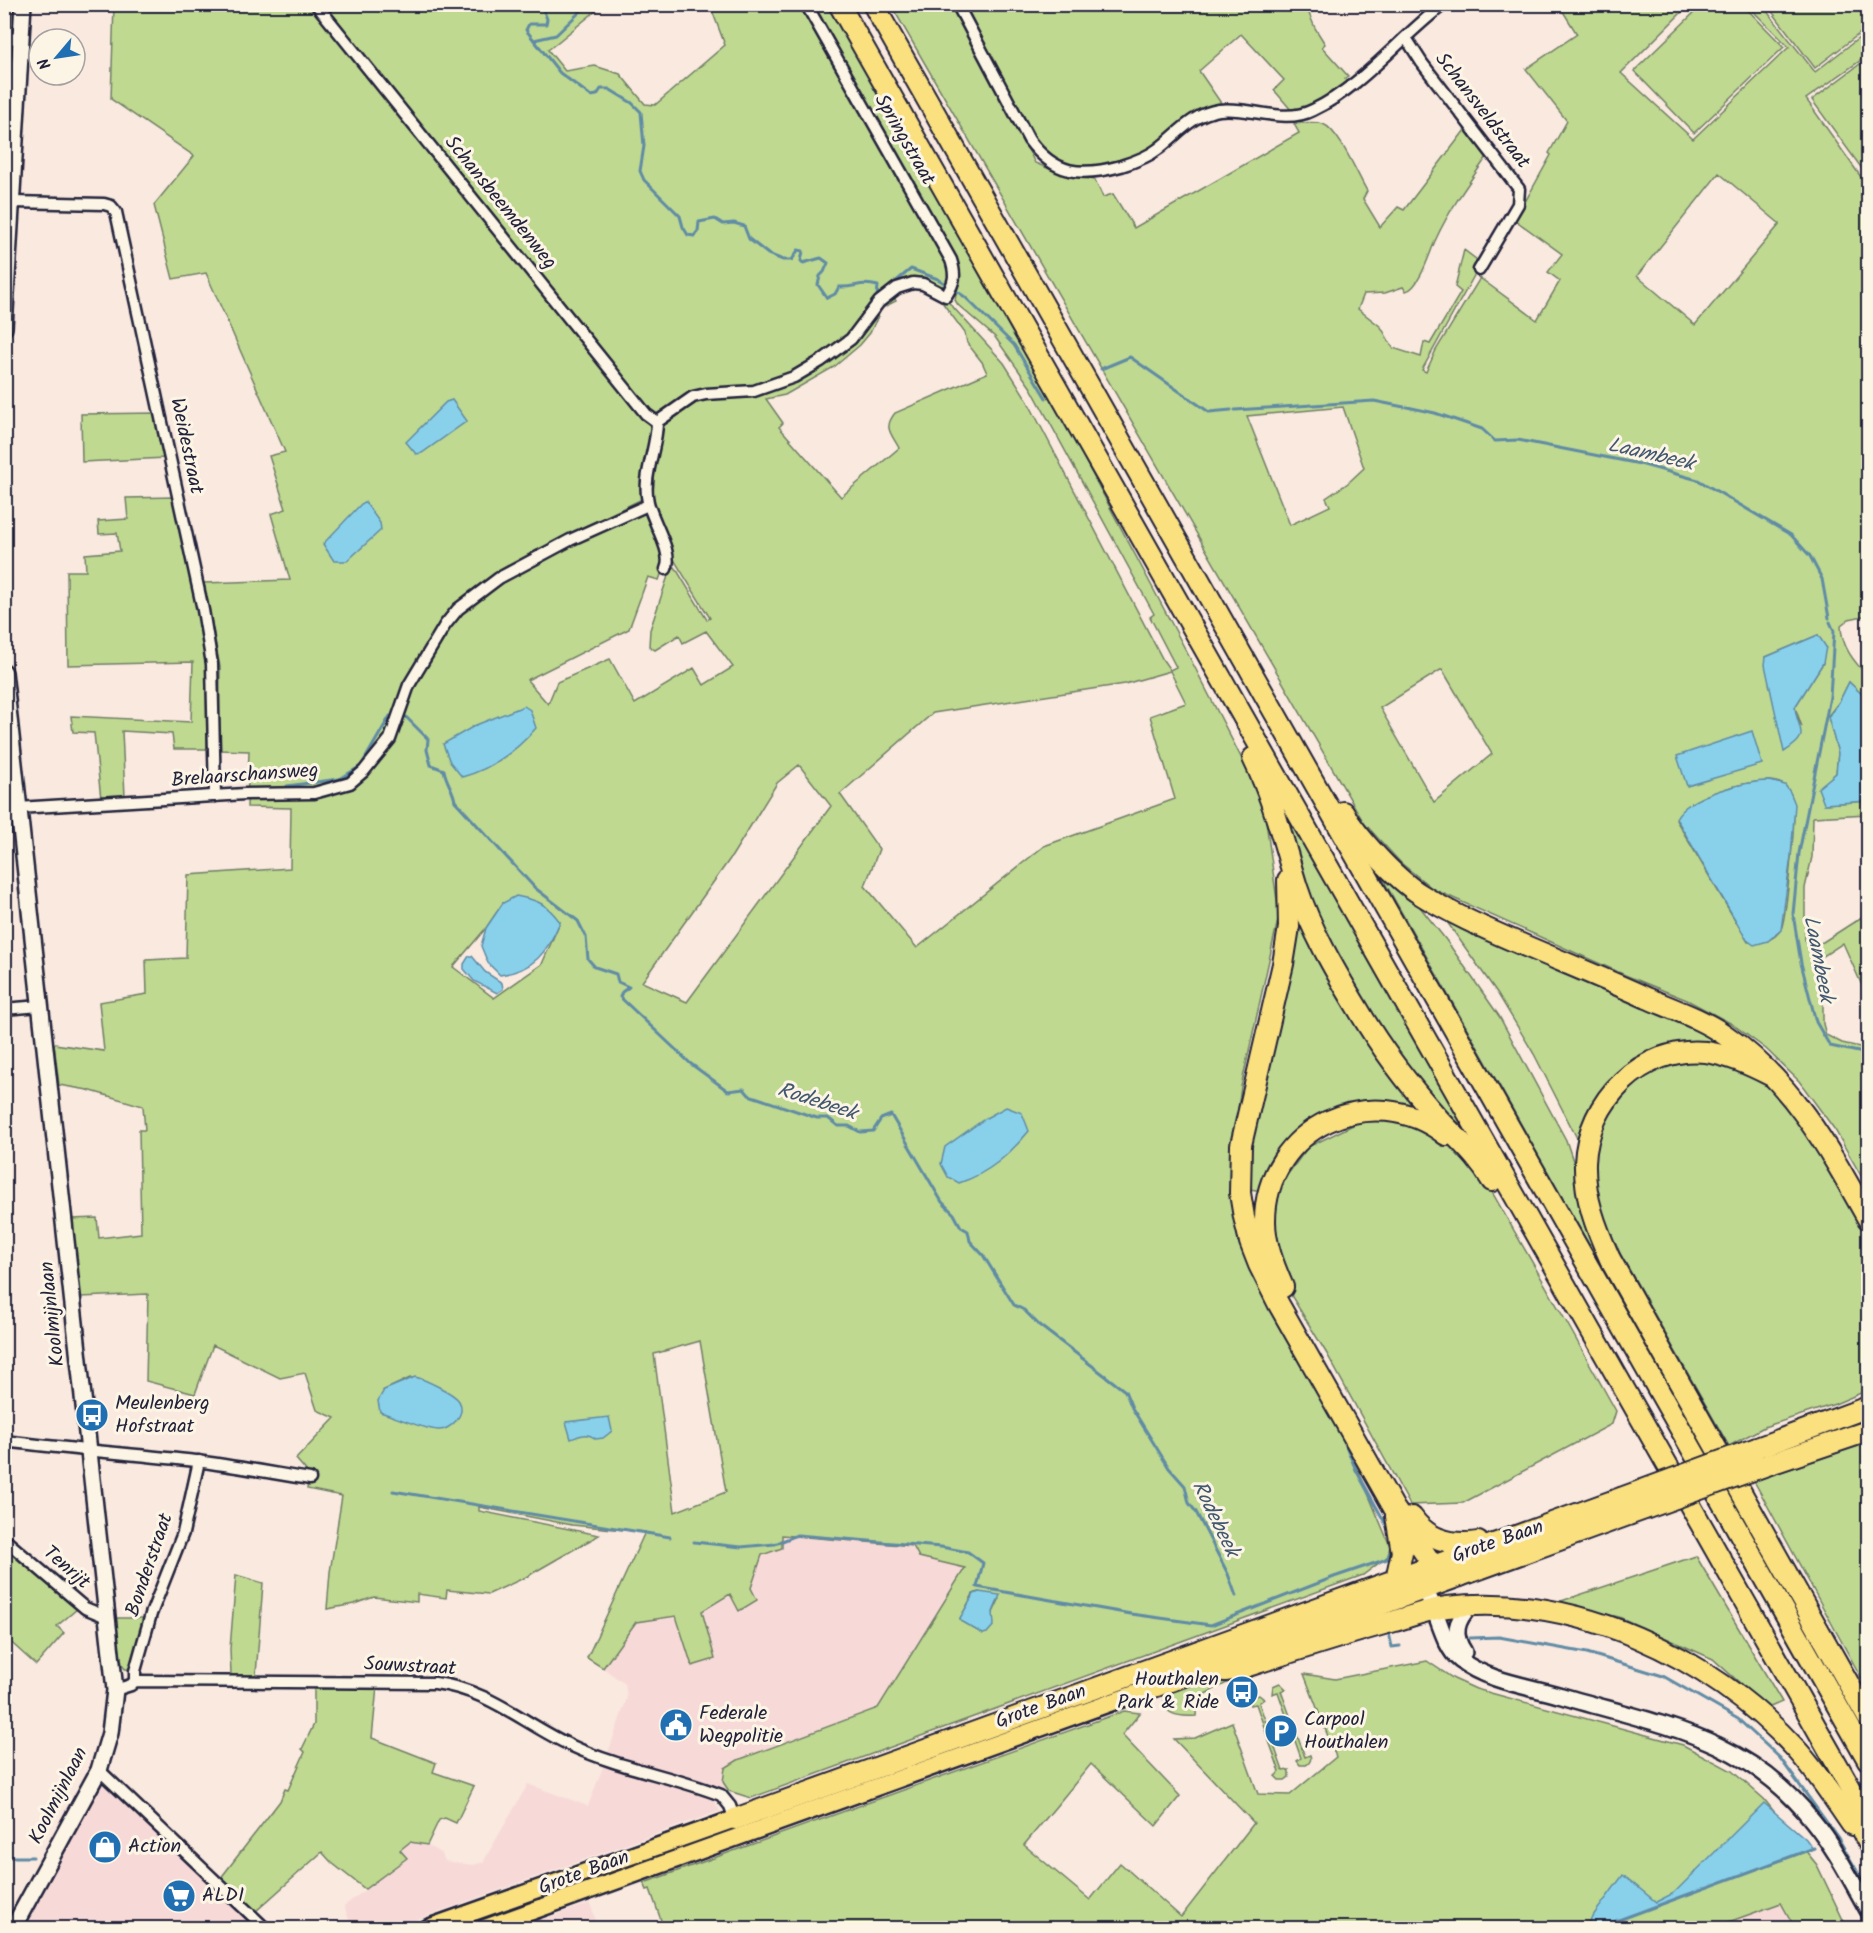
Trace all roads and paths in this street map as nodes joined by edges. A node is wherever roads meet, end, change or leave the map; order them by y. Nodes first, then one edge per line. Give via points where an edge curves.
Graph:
1 (23, 4) edge
2 (316, 4) edge
3 (806, 4) edge
4 (839, 4) edge
5 (873, 4) edge
6 (957, 4) edge
7 (1444, 4) edge
8 (4, 37) edge
9 (1406, 38) junction
10 (21, 40) junction
11 (10, 121) edge
12 (12, 202) junction
13 (1479, 270) dead end
14 (4, 328) edge
15 (657, 422) junction
16 (648, 505) junction
17 (666, 569) dead end
18 (1165, 578) junction
19 (4, 672) edge
20 (1314, 782) junction
21 (215, 796) junction
22 (11, 807) edge
23 (1280, 823) junction
24 (40, 1006) junction
25 (4, 1009) edge
26 (1770, 1075) junction
27 (1492, 1181) junction
28 (1869, 1219) edge
29 (1869, 1407) edge
30 (1869, 1431) edge
31 (4, 1441) edge
32 (89, 1452) junction
33 (199, 1461) junction
34 (310, 1479) dead end
35 (1625, 1506) junction
36 (1394, 1508) junction
37 (4, 1539) edge
38 (1492, 1544) junction
39 (1432, 1565) junction
40 (1460, 1576) junction
41 (1399, 1577) junction
42 (1425, 1589) junction
43 (1470, 1606) junction
44 (1434, 1608) junction
45 (107, 1617) junction
46 (1202, 1669) junction
47 (114, 1674) junction
48 (1484, 1674) junction
49 (135, 1681) junction
50 (1151, 1688) joint
51 (115, 1690) junction
52 (1869, 1718) edge
53 (1869, 1760) edge
54 (99, 1770) junction
55 (1869, 1819) edge
56 (738, 1828) junction
57 (1869, 1842) edge
58 (1869, 1850) edge
59 (1869, 1910) edge
60 (13, 1929) edge
61 (265, 1929) edge
62 (428, 1929) edge
63 (484, 1929) edge

1 - 10 street
2 - 15 street, Schansbeemdenweg via 646,414
3 - 15 street, Springstraat via 951,260 956,276 954,285 946,296 923,284 897,288 879,302 851,339 794,377 754,391 693,397
4 - 18 highway
5 - 20 highway
6 - 9 street via 1038,153 1052,164 1074,172 1097,172 1132,162 1148,155 1193,119 1218,110 1290,116 1313,111
7 - 9 street
8 - 10 street
9 - 13 street, Schansveldstraat via 1519,189 1518,204
10 - 11 street
11 - 12 street
12 - 14 street
12 - 21 street, Weidestraat via 104,204 116,212 209,642
15 - 16 street
16 - 17 street via 667,552
16 - 21 street, Brelaarschansweg via 499,578 458,609 409,685 390,739 350,783 314,793
18 - 23 highway via 1177,617 1245,742
18 - 55 highway
19 - 22 street, Koolmijnlaan
20 - 26 highway via 1336,801 1372,849 1419,894 1462,918 1723,1033
20 - 53 highway
21 - 22 street, Brelaarschansweg
22 - 24 street, Koolmijnlaan
23 - 27 highway via 1297,888 1315,933 1359,1011 1407,1082 1478,1159
23 - 36 highway via 1289,927 1241,1145 1240,1193 1259,1265
24 - 25 street
24 - 32 street, Koolmijnlaan
26 - 28 highway via 1810,1121
26 - 52 highway via 1727,1056 1704,1052 1676,1054 1642,1067 1609,1096 1591,1126 1586,1145 1587,1194 1610,1259
27 - 38 highway via 1433,1126 1398,1111 1361,1110 1322,1124 1292,1150 1272,1183 1265,1219 1269,1249 1287,1297 1416,1522 1443,1541
27 - 57 highway
29 - 35 highway, Grote Baan, bridge via 1688,1473
30 - 35 highway, Grote Baan, bridge via 1698,1490
31 - 32 street
32 - 33 street
32 - 45 street, Koolmijnlaan
33 - 34 street
33 - 49 street, Bonderstraat via 183,1533 151,1614
35 - 38 highway, Grote Baan
35 - 40 highway, Grote Baan
36 - 39 highway
36 - 41 highway via 1402,1552
37 - 45 street, Tenrijt via 85,1608
38 - 39 highway, Grote Baan
39 - 40 highway via 1441,1572
39 - 41 highway, Grote Baan
40 - 42 highway, Grote Baan
41 - 42 street via 1418,1581
41 - 56 highway, Grote Baan
42 - 44 street
42 - 46 highway, Grote Baan
43 - 44 highway
43 - 48 street via 1458,1622 1456,1636 1463,1652
43 - 58 highway via 1562,1614 1630,1633 1675,1654 1715,1680 1797,1750
44 - 46 highway via 1239,1669
44 - 48 street via 1455,1655
45 - 47 street, Koolmijnlaan
46 - 50 highway, Grote Baan
47 - 49 street, Souwstraat via 129,1674
47 - 51 street, Koolmijnlaan
48 - 59 street via 1676,1728 1738,1756 1784,1789 1812,1819
49 - 51 street, Souwstraat
49 - 56 street, Souwstraat via 435,1683 459,1687 485,1697 571,1746 721,1795
50 - 56 main road, Grote Baan
51 - 54 street, Koolmijnlaan via 110,1733
54 - 60 street, Koolmijnlaan
54 - 61 street
56 - 62 main road, Grote Baan
56 - 63 main road, Grote Baan

